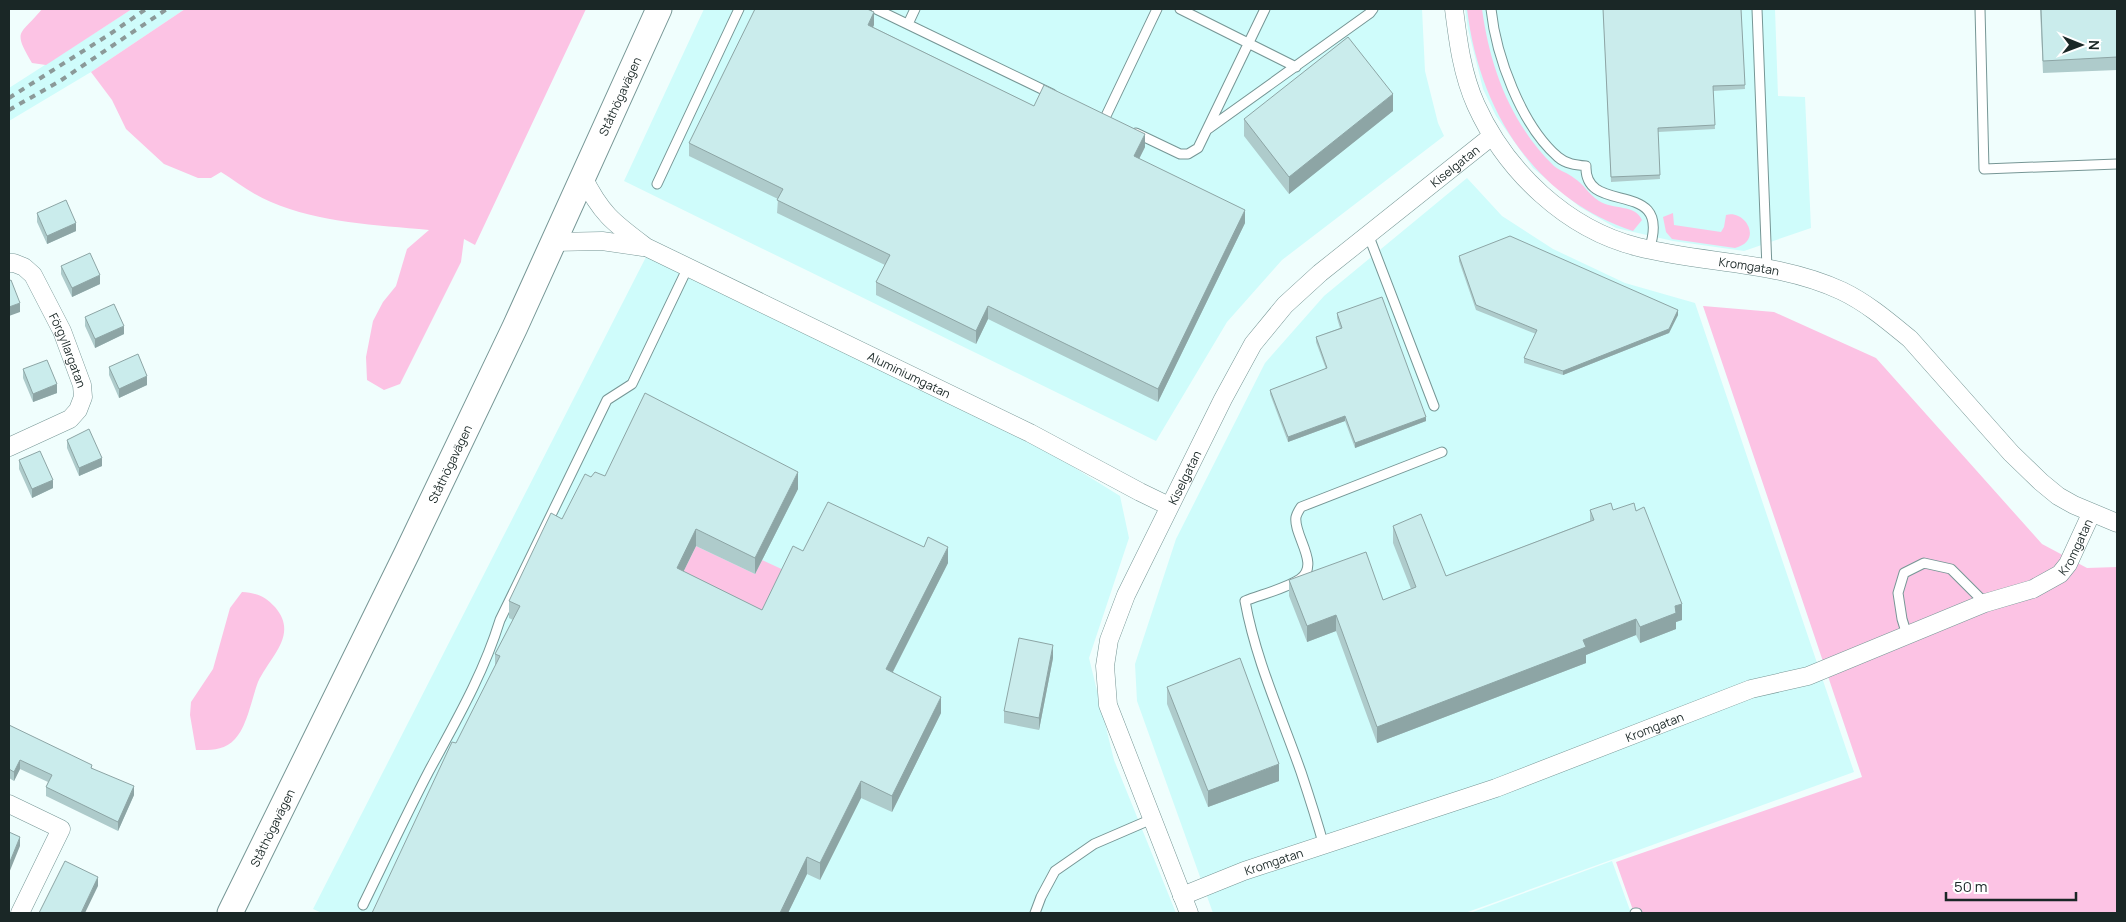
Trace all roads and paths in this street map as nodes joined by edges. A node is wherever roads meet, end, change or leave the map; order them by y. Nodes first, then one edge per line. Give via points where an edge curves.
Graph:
1 (659, 9) edge
2 (739, 9) edge
3 (876, 9) edge
4 (915, 9) edge
5 (1157, 9) edge
6 (1180, 9) edge
7 (1265, 9) edge
8 (1373, 9) edge
9 (1454, 9) edge
10 (1491, 9) edge
11 (1757, 9) edge
12 (1980, 9) edge
13 (908, 24) junction
14 (1248, 43) junction
15 (1296, 67) junction
16 (1062, 98) edge
17 (1206, 131) junction
18 (1492, 136) junction
19 (2117, 164) edge
20 (583, 177) junction
21 (657, 184) dead end
22 (1368, 234) junction
23 (554, 242) junction
24 (646, 247) junction
25 (1649, 250) junction
26 (9, 263) edge
27 (688, 267) junction
28 (1767, 269) junction
29 (1434, 406) dead end
30 (9, 447) edge
31 (1442, 452) dead end
32 (1170, 506) junction
33 (2092, 514) junction
34 (2117, 523) edge
35 (1985, 603) junction
36 (1907, 635) junction
37 (9, 804) edge
38 (1152, 819) junction
39 (1324, 846) junction
40 (1182, 896) junction
41 (363, 904) dead end
42 (20, 913) edge
43 (230, 913) edge
44 (1035, 913) edge
45 (1189, 913) edge

1 - 20 main road, Ståthögavägen
2 - 21 lane
3 - 13 lane
4 - 13 lane
5 - 17 lane via 1110,120 1180,154 1188,154 1198,148
6 - 14 lane
7 - 14 lane
8 - 15 lane
9 - 18 street, Kromgatan via 1460,55 1475,103
10 - 25 lane via 1504,69 1519,104 1558,158 1586,166 1586,176 1597,190 1607,196 1639,202 1648,209 1654,228
11 - 28 lane
12 - 19 lane via 1984,169
13 - 16 lane
14 - 15 lane
14 - 17 lane
15 - 17 lane
18 - 22 street, Kiselgatan
18 - 25 street, Kromgatan via 1526,179 1558,208 1611,239
20 - 23 main road, Ståthögavägen
20 - 24 street, Aluminiumgatan via 604,212
22 - 29 lane
22 - 32 street, Kiselgatan via 1285,305 1254,344
23 - 24 street, Aluminiumgatan via 602,242
23 - 43 main road, Ståthögavägen via 407,553
24 - 27 street, Aluminiumgatan
25 - 28 street, Kromgatan
26 - 30 street, Förgyllargatan via 24,267 33,275 62,331 82,385 78,410 70,419
27 - 32 street, Aluminiumgatan
27 - 41 lane via 632,384 607,400 500,620 471,696 410,808
28 - 33 street, Kromgatan via 1804,277 1840,290 1890,323 1910,339 2011,453 2041,482 2058,496
31 - 39 lane via 1301,507 1296,515 1296,526 1308,559 1307,569 1301,579 1245,601 1261,667 1301,773
32 - 38 street, Kiselgatan via 1126,595 1109,640 1106,666 1108,705
33 - 34 street, Kromgatan
33 - 35 street, Kromgatan via 2060,574 2033,589
35 - 36 street, Kromgatan
35 - 36 lane via 1951,569 1924,563 1904,573 1898,593
36 - 39 street, Kromgatan via 1808,676 1751,690 1496,788
37 - 42 street via 60,829
38 - 40 street, Kiselgatan
38 - 44 lane via 1094,844 1055,871
39 - 40 street, Kromgatan via 1244,871
40 - 45 street, Kiselgatan

